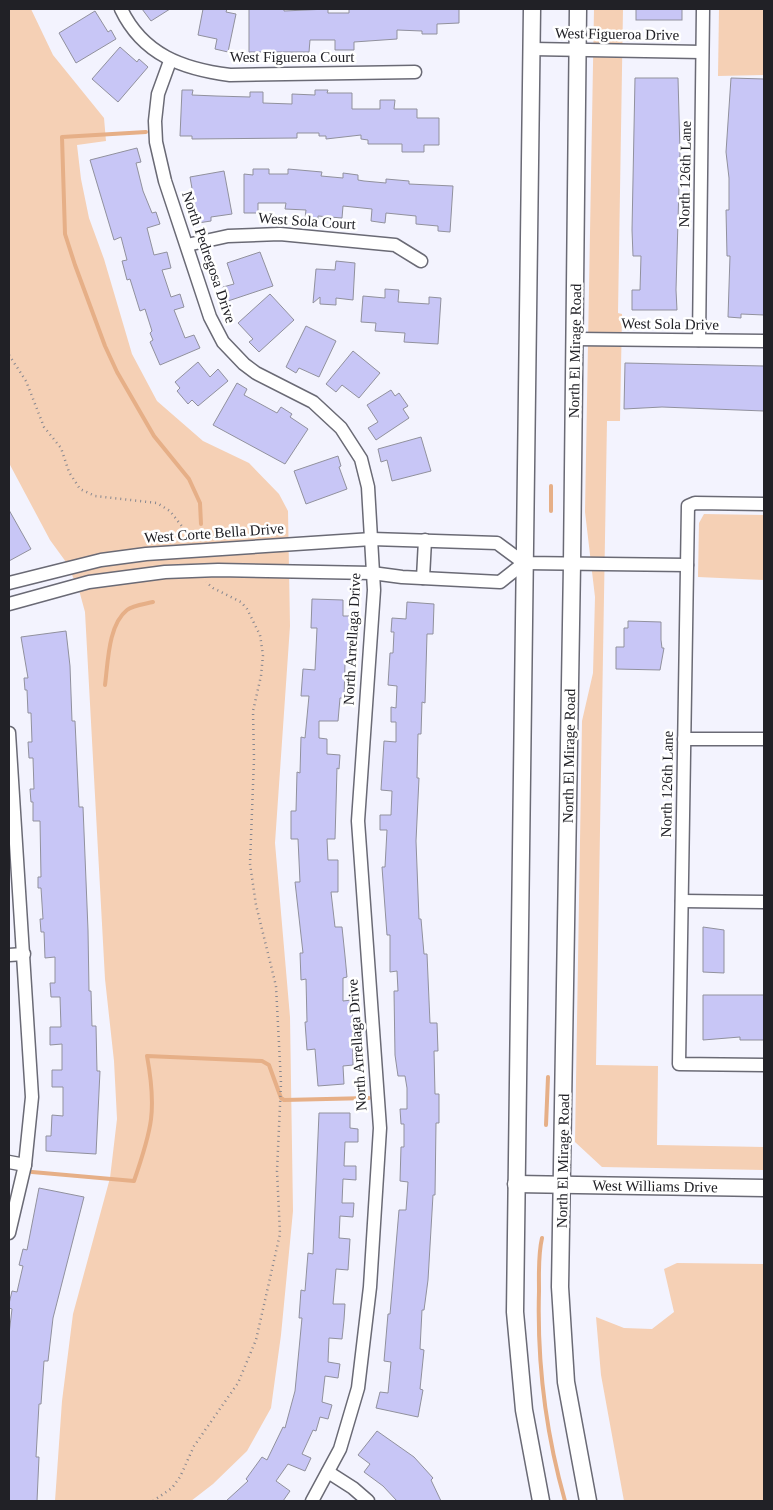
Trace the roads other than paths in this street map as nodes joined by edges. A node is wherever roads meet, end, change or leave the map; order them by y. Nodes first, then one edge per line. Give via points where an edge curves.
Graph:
1 (121, 9) edge
2 (532, 9) edge
3 (578, 9) edge
4 (703, 9) edge
5 (532, 49) junction
6 (578, 50) junction
7 (702, 52) junction
8 (170, 61) junction
9 (415, 72) dead end
10 (187, 245) junction
11 (421, 261) dead end
12 (575, 339) junction
13 (699, 340) junction
14 (764, 341) edge
15 (764, 504) edge
16 (372, 539) junction
17 (424, 540) junction
18 (524, 563) junction
19 (572, 564) junction
20 (687, 565) junction
21 (372, 567) junction
22 (423, 578) junction
23 (9, 583) edge
24 (9, 604) edge
25 (9, 733) edge
26 (684, 739) junction
27 (764, 739) edge
28 (10, 762) edge
29 (682, 901) junction
30 (764, 902) edge
31 (24, 954) junction
32 (9, 955) edge
33 (764, 1065) edge
34 (9, 1162) edge
35 (25, 1165) junction
36 (516, 1184) junction
37 (562, 1184) junction
38 (764, 1188) edge
39 (9, 1233) edge
40 (328, 1472) junction
41 (312, 1501) edge
42 (368, 1501) edge
43 (541, 1501) edge
44 (588, 1501) edge

1 - 8 street via 145,41
2 - 5 main road
3 - 6 main road, North El Mirage Road
4 - 7 street, North 126th Lane
5 - 6 street, West Figueroa Drive
5 - 18 main road
6 - 7 street, West Figueroa Drive
6 - 12 main road, North El Mirage Road
7 - 13 street, North 126th Lane
8 - 9 street, West Figueroa Court via 230,75
8 - 10 street, North Pedregosa Drive via 158,94 156,142
10 - 11 street, West Sola Court via 228,236 280,234 395,244
10 - 16 street, North Pedregosa Drive via 210,317 228,348 256,373 324,410 348,437 365,470
12 - 13 street, West Sola Drive
12 - 19 main road, North El Mirage Road
13 - 14 street, West Sola Drive
15 - 20 street, North 126th Lane via 695,503 688,506
16 - 17 street, West Corte Bella Drive
16 - 21 street, North Pedregosa Drive
16 - 23 street, West Corte Bella Drive via 146,554 101,560
17 - 18 street, West Corte Bella Drive via 497,543
17 - 22 street
18 - 19 street
18 - 22 street via 500,582
18 - 36 main road
19 - 20 street
19 - 37 main road, North El Mirage Road
20 - 26 street, North 126th Lane
21 - 22 street
21 - 24 street via 152,573 90,582
21 - 40 street, North Arrellaga Drive via 374,590 358,821 378,1101 379,1159 370,1287 358,1388 350,1422
25 - 28 street
26 - 27 street
26 - 29 street, North 126th Lane
28 - 31 street
29 - 30 street
29 - 33 street, North 126th Lane via 680,1064
31 - 32 street
31 - 35 street via 32,1097
34 - 35 street
35 - 39 street
36 - 37 main road, West Williams Drive
36 - 43 main road via 516,1344
37 - 38 main road, West Williams Drive
37 - 44 main road, North El Mirage Road via 562,1342 570,1413
40 - 41 street, North Arrellaga Drive
40 - 42 street

